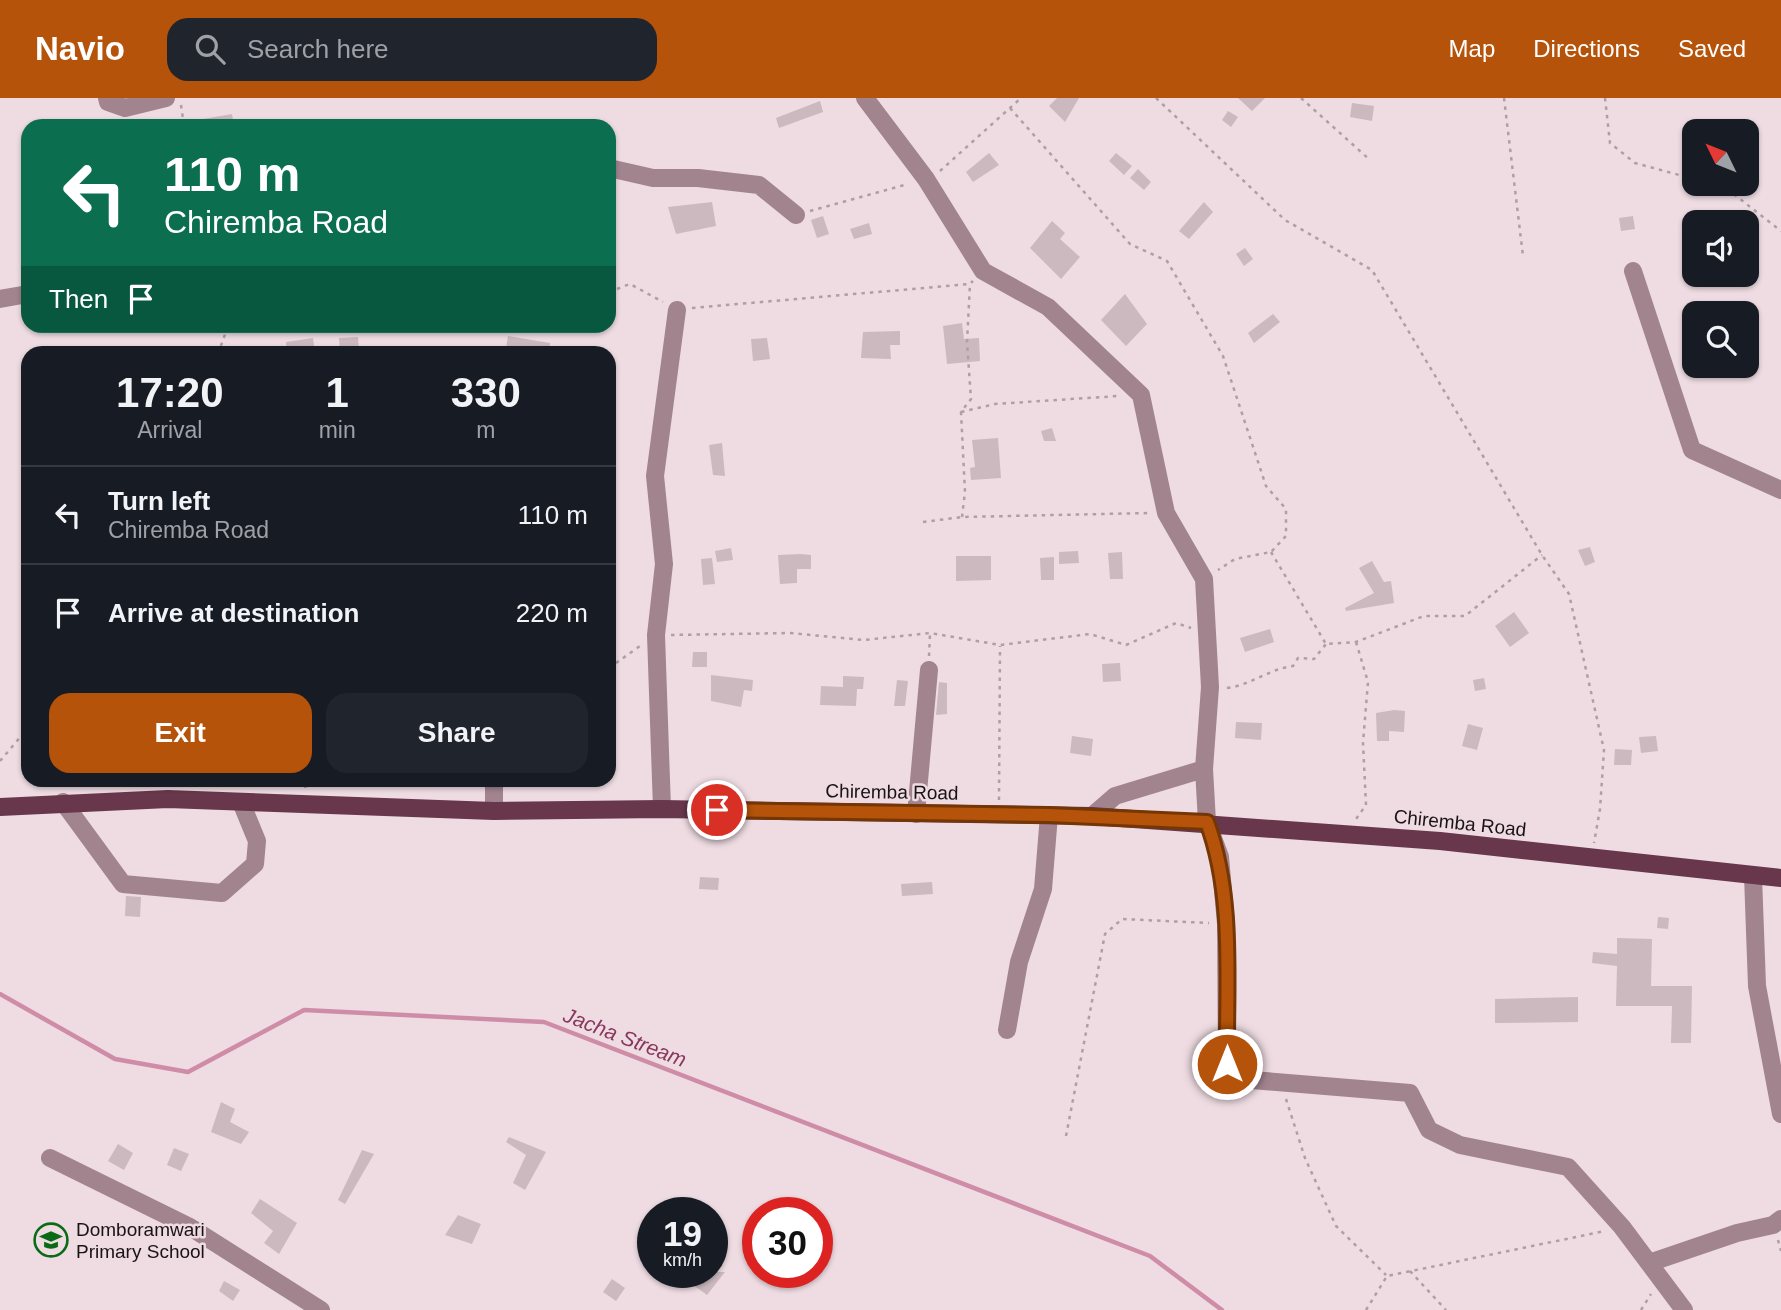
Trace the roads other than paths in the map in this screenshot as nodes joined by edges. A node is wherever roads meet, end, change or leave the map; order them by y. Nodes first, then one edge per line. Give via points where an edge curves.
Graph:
1 (107, 98) edge
2 (166, 98) edge
3 (865, 98) edge
4 (616, 170) edge
5 (796, 215) road end
6 (1633, 271) dead end
7 (21, 295) edge
8 (0, 299) edge
9 (677, 310) road end
10 (1781, 490) edge
11 (929, 670) road end
12 (1204, 769) junction
13 (494, 787) edge
14 (64, 802) junction
15 (242, 802) junction
16 (0, 807) edge
17 (662, 809) junction
18 (494, 811) junction
19 (916, 814) junction
20 (1049, 815) junction
21 (1092, 816) junction
22 (1207, 822) junction
23 (1754, 876) junction
24 (1781, 878) edge
25 (1007, 1030) dead end
26 (1781, 1114) edge
27 (50, 1157) dead end
28 (1781, 1219) edge
29 (1649, 1263) junction
30 (321, 1310) edge
31 (1684, 1310) edge

1 - 2 street via 125,108
3 - 12 street via 926,179 983,271 1048,307 1141,395 1166,513 1204,579 1210,687
4 - 5 street via 653,178 759,185
6 - 10 street via 1692,450
7 - 8 street
9 - 17 street via 655,476 664,564 656,635
11 - 19 street
12 - 21 street via 1115,796
12 - 22 street
13 - 18 street
14 - 15 main road, Chiremba Road
14 - 15 street via 123,884 222,893 255,864 257,841
14 - 16 main road, Chiremba Road
15 - 18 main road, Chiremba Road
17 - 18 main road, Chiremba Road
17 - 19 main road, Chiremba Road
19 - 20 main road, Chiremba Road
20 - 21 main road, Chiremba Road
20 - 25 street via 1043,889 1019,962
21 - 22 main road, Chiremba Road
22 - 23 main road, Chiremba Road via 1499,847
22 - 29 street via 1220,857 1226,924 1227,1064 1252,1080 1410,1093 1429,1130 1460,1145 1568,1167
23 - 24 main road, Chiremba Road
23 - 26 street via 1757,986
27 - 30 street via 190,1227
28 - 29 street
29 - 31 street

